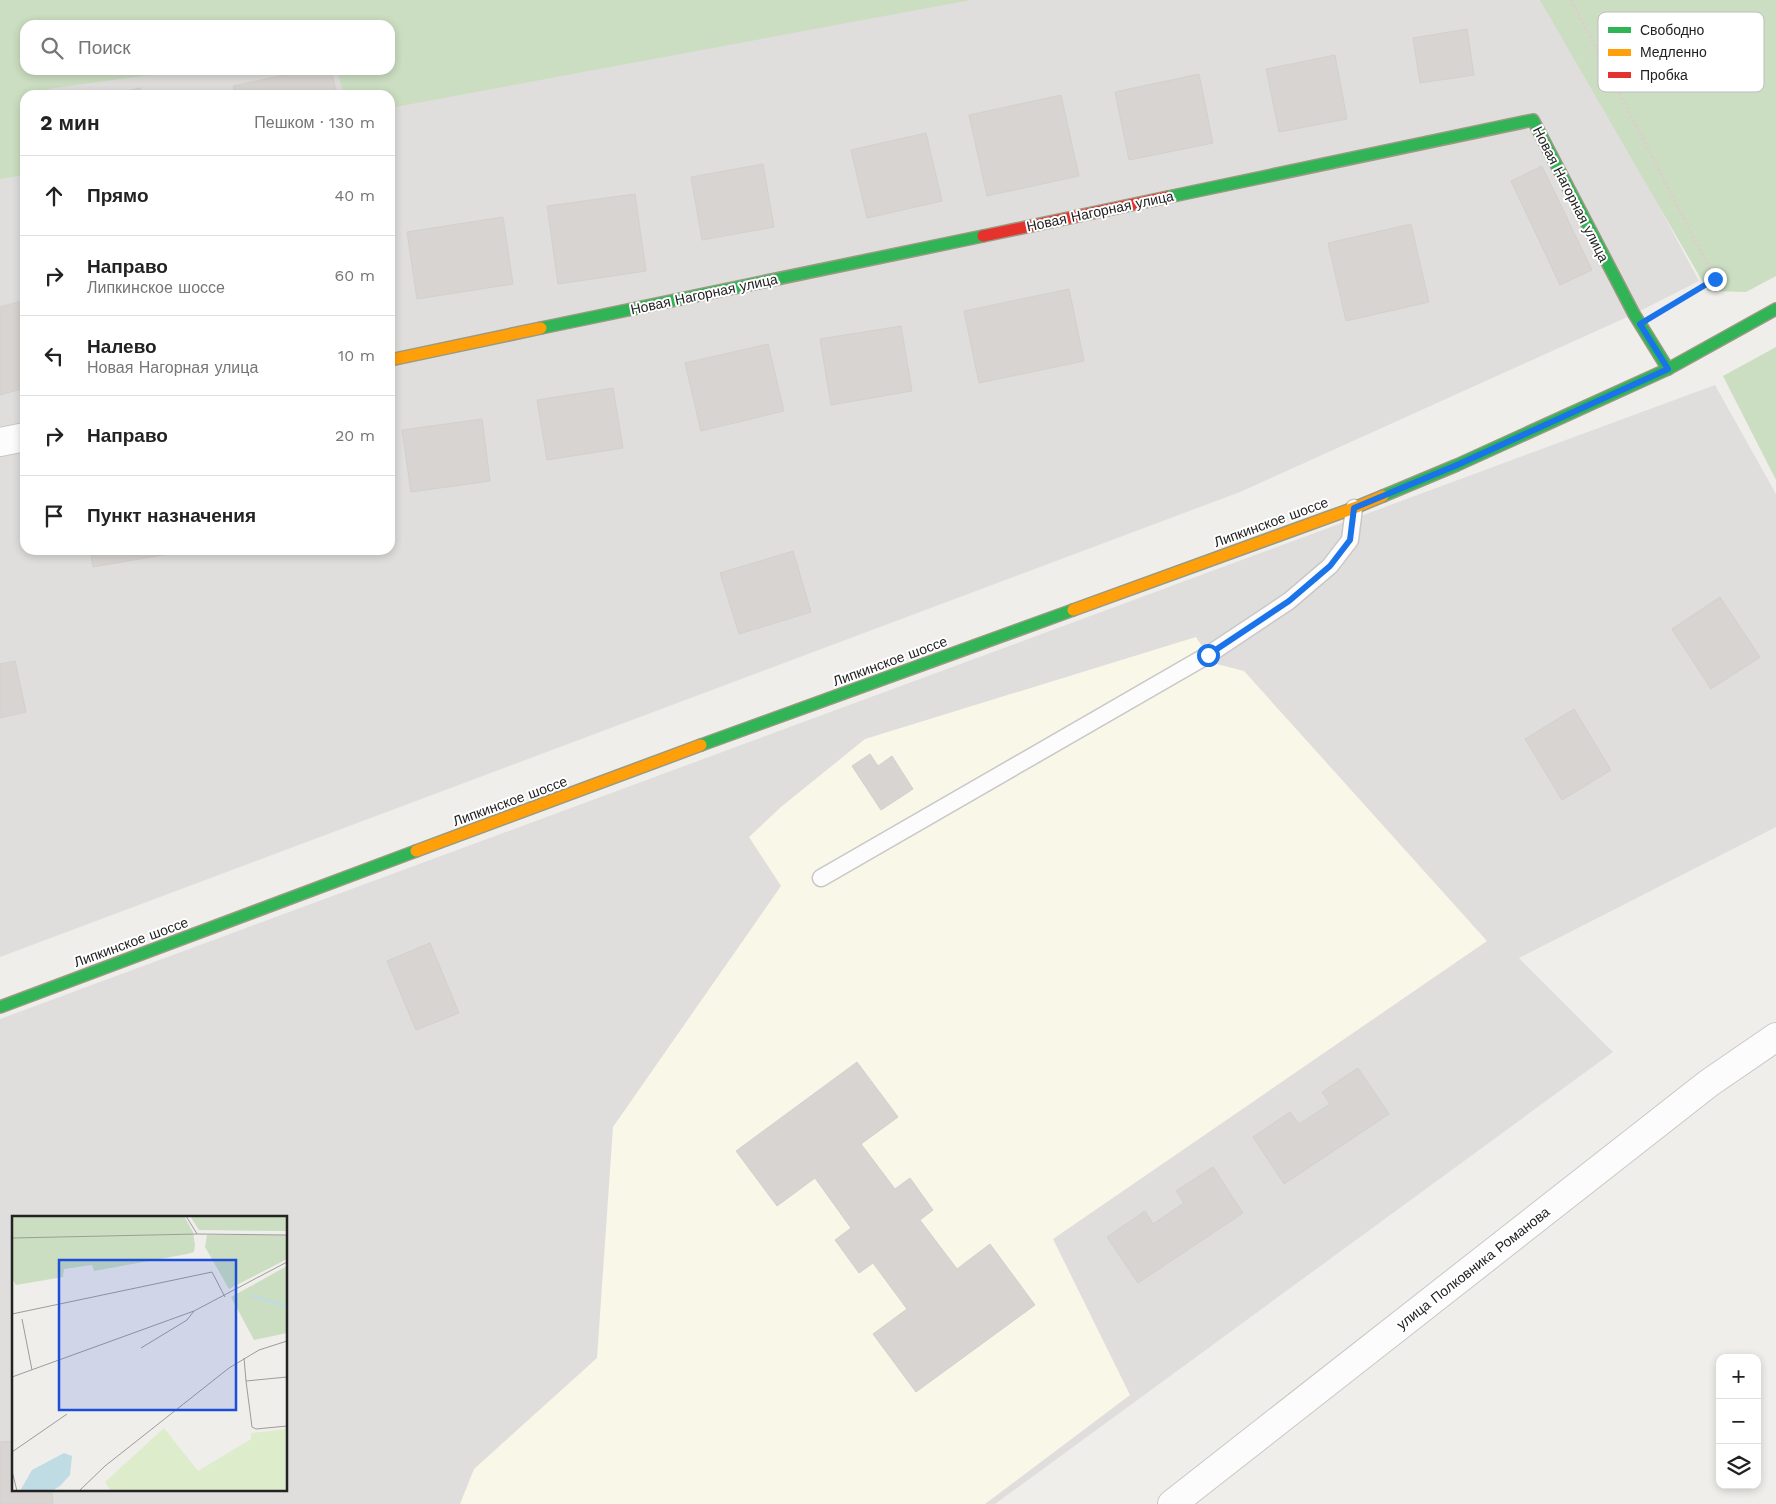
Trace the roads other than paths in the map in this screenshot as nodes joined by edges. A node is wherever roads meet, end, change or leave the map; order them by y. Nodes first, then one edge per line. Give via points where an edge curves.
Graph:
1 (1776, 309) edge
2 (395, 359) edge
3 (1668, 369) junction
4 (20, 437) edge
5 (0, 442) edge
6 (1354, 508) junction
7 (821, 878) dead end
8 (0, 1007) edge
9 (1776, 1036) edge
10 (1172, 1504) edge

1 - 3 street, Липкинское шоссе
2 - 3 street, Новая Нагорная улица via 1533,120 1640,324
3 - 6 street, Липкинское шоссе
4 - 5 street
6 - 7 lane via 1350,540 1330,566 1289,601 1208,655
6 - 8 street, Липкинское шоссе via 738,731
9 - 10 street, улица Полковника Романова via 1709,1083

